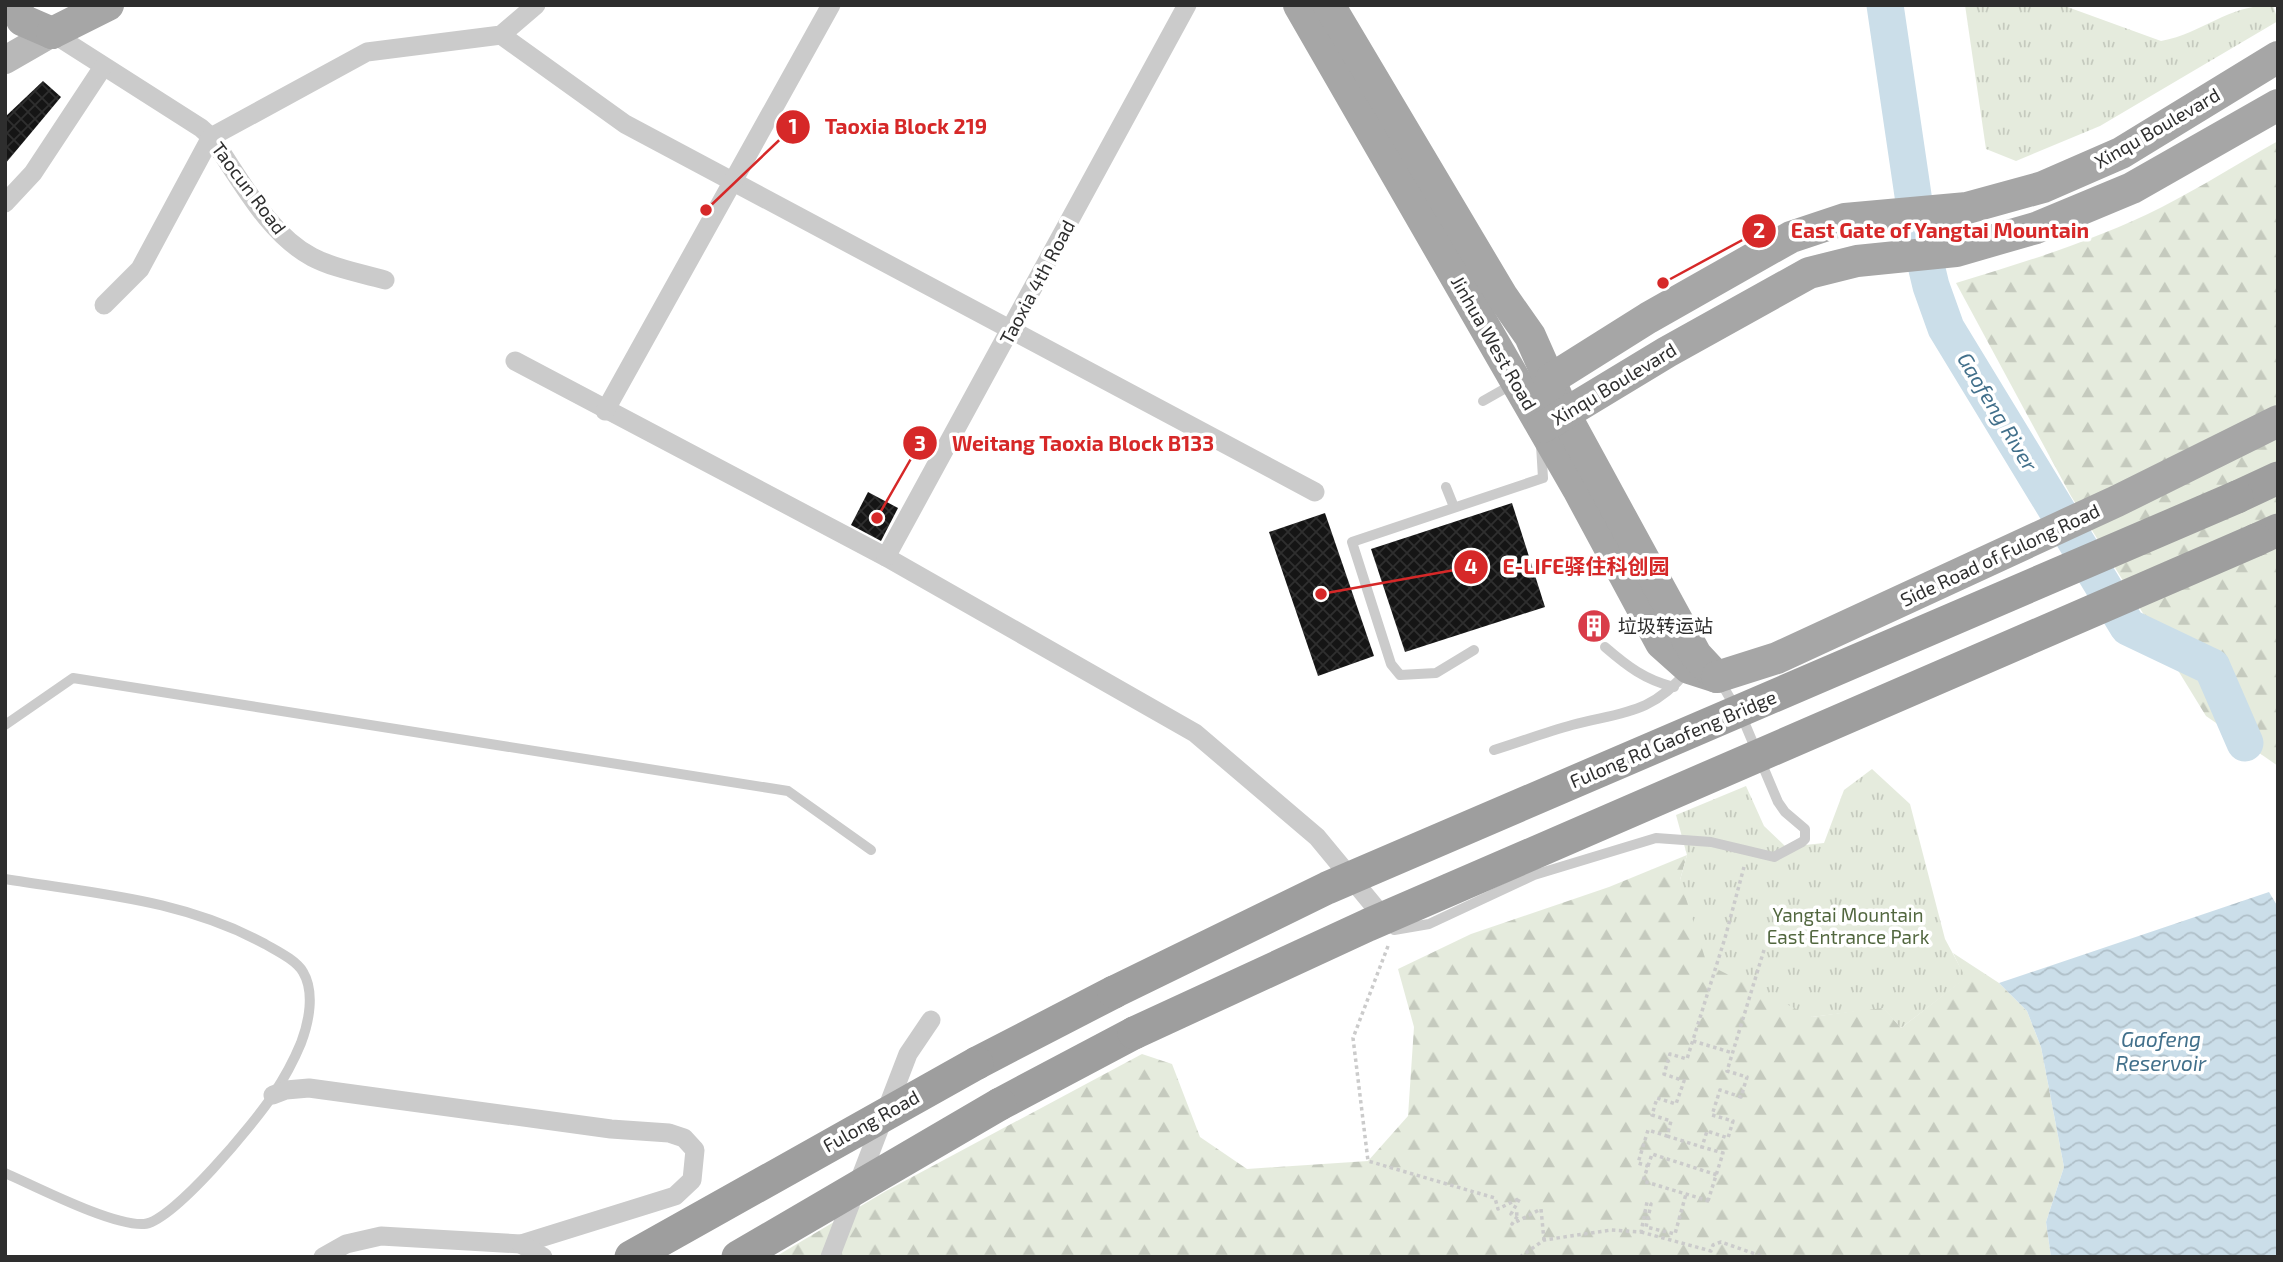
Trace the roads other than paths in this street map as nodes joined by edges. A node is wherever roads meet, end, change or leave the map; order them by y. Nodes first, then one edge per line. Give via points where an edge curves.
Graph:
1 (108, 5) edge
2 (536, 5) edge
3 (831, 5) edge
4 (1187, 5) edge
5 (1298, 5) edge
6 (1329, 5) edge
7 (34, 15) edge
8 (501, 35) junction
9 (2278, 57) edge
10 (5, 60) edge
11 (103, 67) junction
12 (2278, 105) edge
13 (211, 137) junction
14 (734, 183) junction
15 (5, 203) edge
16 (385, 280) dead end
17 (104, 305) dead end
18 (1648, 318) junction
19 (1013, 329) junction
20 (1667, 352) junction
21 (515, 361) dead end
22 (1551, 379) junction
23 (1517, 382) junction
24 (1483, 401) dead end
25 (606, 411) junction
26 (1554, 421) junction
27 (2278, 421) edge
28 (2278, 478) edge
29 (1446, 487) dead end
30 (1315, 492) dead end
31 (1454, 507) junction
32 (2267, 535) edge
33 (886, 558) junction
34 (1605, 647) dead end
35 (1474, 650) dead end
36 (1693, 677) junction
37 (5, 725) edge
38 (1494, 750) dead end
39 (871, 850) dead end
40 (5, 879) edge
41 (1394, 930) joint
42 (1114, 992) joint
43 (931, 1020) dead end
44 (273, 1095) junction
45 (5, 1173) edge
46 (521, 1244) junction
47 (323, 1257) edge
48 (543, 1257) edge
49 (631, 1257) edge
50 (738, 1257) edge
51 (830, 1257) edge

1 - 7 main road
2 - 8 street
3 - 14 street
4 - 19 street, Taoxia 4th Road
5 - 23 main road, Jinhua West Road
6 - 22 main road, Jinhua West Road via 1495,285 1530,335
7 - 10 main road
7 - 11 street, Taocun Road
8 - 13 street via 367,52
8 - 14 street via 625,124
9 - 18 main road, Xinqu Boulevard via 2121,153 2082,171 2004,200 1845,219 1791,237
11 - 13 street, Taocun Road
11 - 15 street via 33,173
12 - 20 main road, Xinqu Boulevard via 2190,157 2036,228 1956,251 1835,265 1809,274
13 - 16 street, Taocun Road via 290,243 341,268
13 - 17 street via 140,269
14 - 19 street
14 - 25 street
18 - 20 main road
18 - 22 main road, Xinqu Boulevard
19 - 30 street
19 - 33 street, Taoxia 4th Road
20 - 26 main road, Xinqu Boulevard
21 - 25 street
22 - 26 main road, Xinqu Boulevard
23 - 24 lane
23 - 26 main road, Jinhua West Road
25 - 33 street
26 - 31 lane via 1543,478
26 - 36 main road, Jinhua West Road via 1661,643
27 - 36 main road, Side Road of Fulong Road via 1777,658
28 - 42 highway, Fulong Rd Gaofeng Bridge, bridge via 1327,888
29 - 31 lane
31 - 35 lane via 1352,542 1391,664 1400,675 1436,673
32 - 50 highway, bridge via 1368,925 1134,1033 1000,1104
33 - 41 street via 1195,733 1317,837
34 - 36 lane via 1652,682
36 - 38 lane via 1633,712
36 - 41 lane via 1749,733 1778,802 1805,829 1802,842 1774,857 1711,842 1656,838 1534,875 1429,924
37 - 39 lane via 73,678 788,791
40 - 44 lane via 170,905 228,924 303,970 310,988 309,1017 300,1045
42 - 49 highway, Fulong Road, bridge via 977,1063
43 - 51 street via 908,1054
44 - 45 lane via 201,1182 170,1212 145,1224 117,1220
44 - 46 street via 309,1088 669,1133 684,1138 695,1150 692,1180 675,1196
46 - 47 street via 381,1236 346,1244
46 - 48 street

